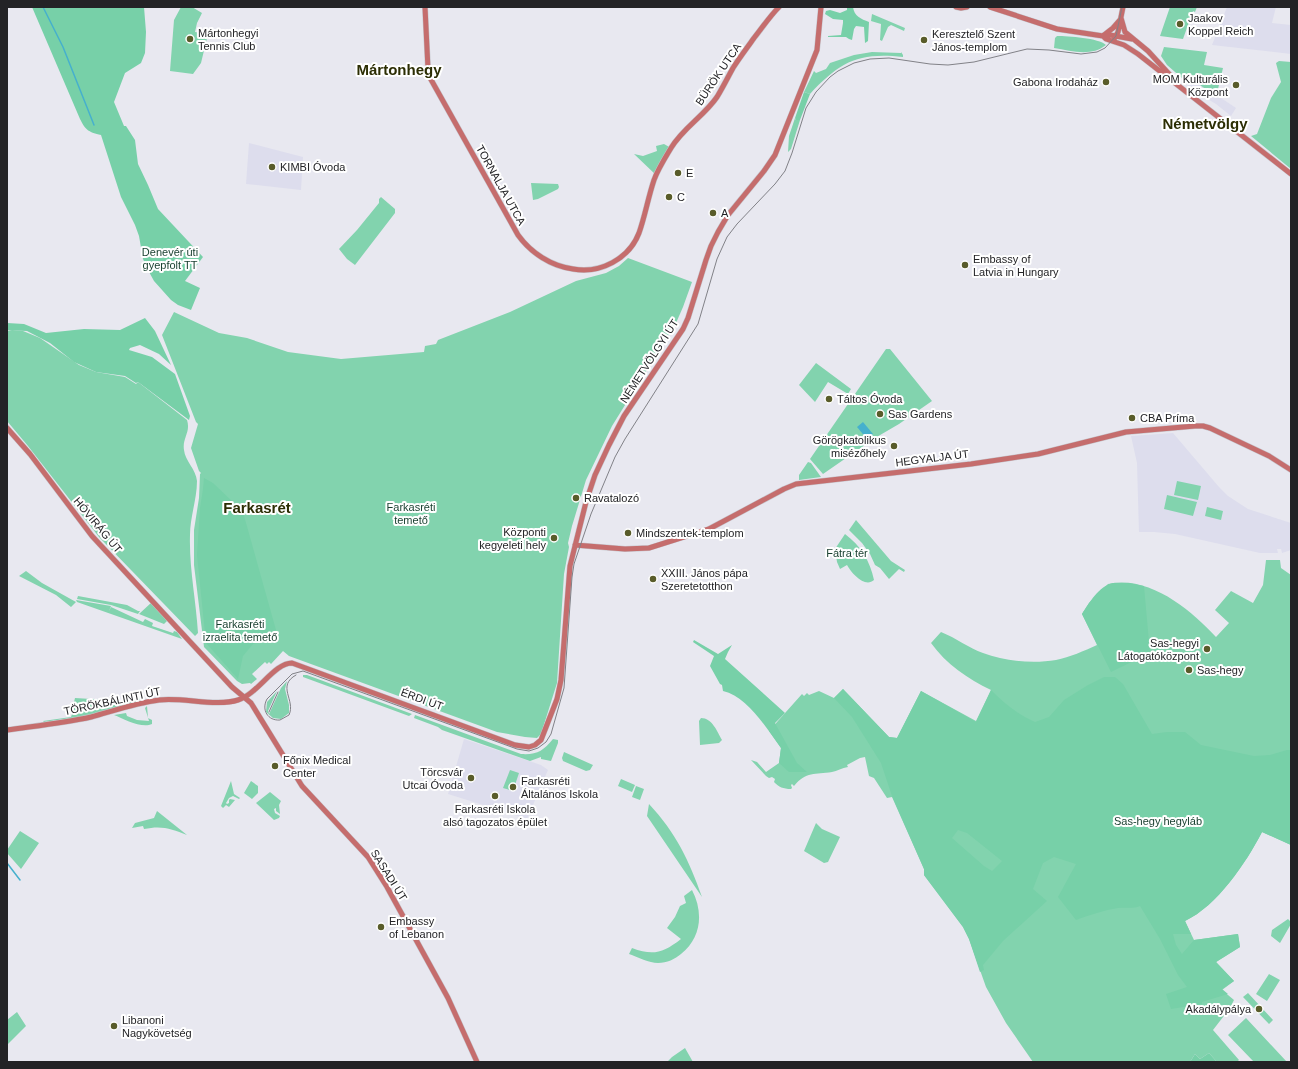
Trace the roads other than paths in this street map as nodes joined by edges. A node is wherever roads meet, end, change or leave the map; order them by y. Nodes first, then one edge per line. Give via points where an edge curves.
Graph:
1 (425, 7) edge
2 (779, 7) edge
3 (821, 7) edge
4 (956, 7) edge
5 (967, 7) edge
6 (990, 7) edge
7 (1123, 7) edge
8 (1121, 18) junction
9 (1103, 36) junction
10 (1115, 39) junction
11 (1132, 39) junction
12 (1148, 51) junction
13 (1138, 54) junction
14 (1182, 88) junction
15 (1291, 174) edge
16 (577, 270) joint
17 (7, 428) edge
18 (1291, 470) edge
19 (575, 546) junction
20 (244, 697) junction
21 (7, 730) edge
22 (538, 743) joint
23 (477, 1062) edge

1 - 16 street, TORNALJA UTCA via 428,69 433,83 521,240 548,261
2 - 16 street, BÜRÖK UTCA via 734,67 712,103 680,135 671,148 656,175 639,232 629,249 604,267
3 - 19 street, NÉMETVÖLGYI ÚT via 817,50 775,155 728,215 718,232 683,330 624,416 609,445 595,475
4 - 5 street
6 - 9 street via 1057,29
7 - 8 street
8 - 9 street
8 - 10 street
8 - 11 street via 1125,32
9 - 10 street via 1106,39
10 - 11 street
10 - 13 street
11 - 12 street
12 - 13 street
12 - 14 street
13 - 14 street
14 - 15 street
17 - 20 street, HÓVIRÁG ÚT via 30,454 88,532
18 - 19 street, HEGYALJA ÚT via 1269,456 1207,427 1126,432 1038,454 796,484 710,528 648,548
19 - 22 street, NÉMETVÖLGYI ÚT via 569,577 560,689 546,729
20 - 21 street, TÖRÖKBÁLINTI ÚT via 225,702 157,700 70,721
20 - 22 street, ÉRDI ÚT via 283,665 292,663 515,745 526,747
20 - 23 street, SASADI ÚT via 251,703 302,786 375,867 448,998

